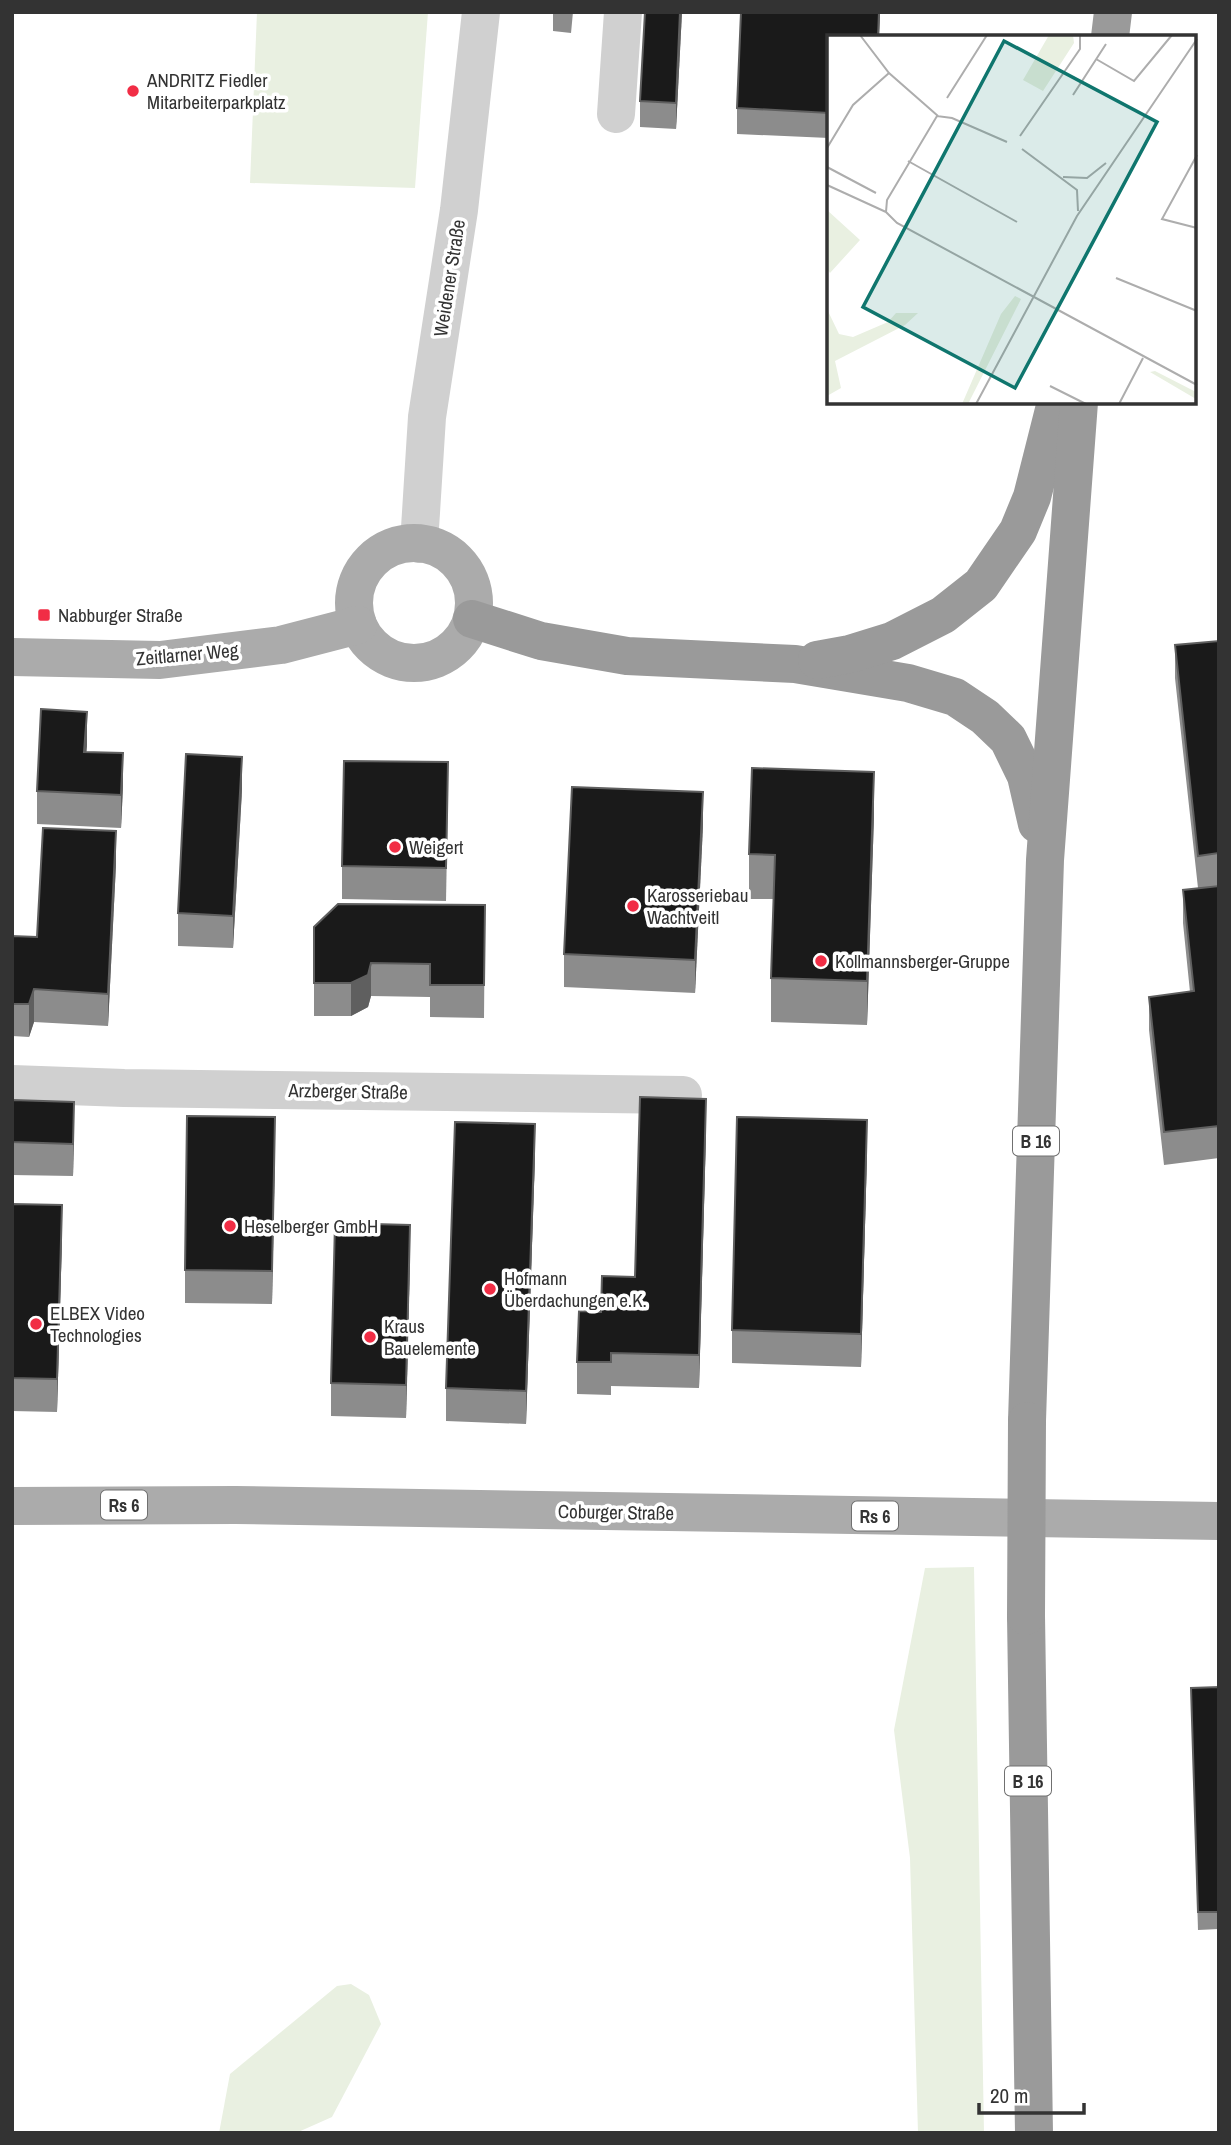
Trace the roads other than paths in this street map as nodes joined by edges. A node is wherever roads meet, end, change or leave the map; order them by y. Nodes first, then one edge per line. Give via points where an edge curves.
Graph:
1 (481, 12) edge
2 (623, 12) edge
3 (1113, 12) edge
4 (1110, 35) edge
5 (616, 114) dead end
6 (1055, 404) edge
7 (1079, 404) edge
8 (419, 544) junction
9 (472, 619) junction
10 (358, 625) junction
11 (12, 657) edge
12 (795, 664) junction
13 (1045, 860) junction
14 (12, 1084) edge
15 (683, 1095) edge
16 (12, 1506) edge
17 (1219, 1521) edge
18 (1034, 2133) edge

1 - 8 street, Weidener Straße via 459,210 427,417
2 - 5 street
3 - 4 highway
6 - 12 highway via 1018,531 981,585 943,615 892,641
7 - 13 highway, B 16
8 - 9 main road via 445,552 466,571 473,589
8 - 10 main road via 401,545 372,561 356,591
9 - 10 main road via 461,641 448,653 414,663 380,653
9 - 12 highway via 541,641 627,656
10 - 11 main road, Zeitlarner Weg via 281,645 160,660
12 - 13 highway, B 16 via 908,683 955,697 985,717 1008,739 1026,776
13 - 18 highway, B 16, bridge via 1027,1421
14 - 15 street, Arzberger Straße
16 - 17 main road, Coburger Straße / Rs 6 via 235,1505

